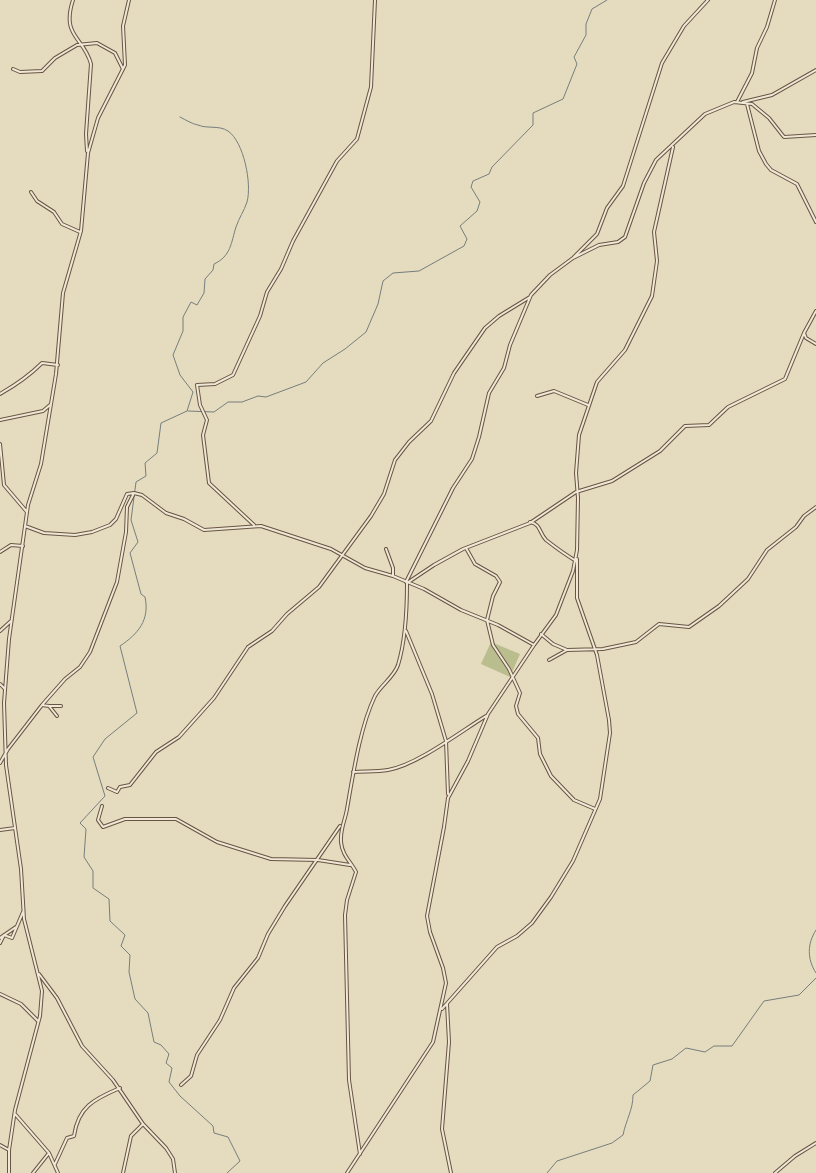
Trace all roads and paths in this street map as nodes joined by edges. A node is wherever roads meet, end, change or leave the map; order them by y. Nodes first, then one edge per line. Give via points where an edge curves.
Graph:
1 (73, 0) edge
2 (129, 0) edge
3 (375, 0) edge
4 (708, 0) edge
5 (775, 0) edge
6 (76, 40) junction
7 (80, 44) junction
8 (74, 47) junction
9 (13, 69) dead end
10 (124, 70) junction
11 (816, 70) edge
12 (737, 102) junction
13 (743, 102) junction
14 (747, 104) junction
15 (816, 135) edge
16 (673, 147) junction
17 (88, 153) junction
18 (31, 192) dead end
19 (816, 222) edge
20 (80, 232) junction
21 (573, 258) junction
22 (531, 296) junction
23 (816, 311) edge
24 (804, 333) junction
25 (816, 344) edge
26 (58, 364) junction
27 (0, 394) edge
28 (536, 396) dead end
29 (51, 402) junction
30 (588, 405) junction
31 (0, 420) edge
32 (0, 444) edge
33 (576, 492) junction
34 (134, 494) junction
35 (816, 507) edge
36 (27, 512) junction
37 (530, 522) junction
38 (254, 525) junction
39 (25, 526) junction
40 (23, 546) junction
41 (466, 548) junction
42 (386, 549) dead end
43 (0, 552) edge
44 (342, 554) junction
45 (577, 554) junction
46 (576, 561) junction
47 (393, 576) junction
48 (407, 582) junction
49 (487, 620) junction
50 (11, 621) junction
51 (405, 629) junction
52 (0, 631) edge
53 (541, 634) junction
54 (534, 644) junction
55 (594, 649) junction
56 (567, 650) junction
57 (549, 660) dead end
58 (512, 678) junction
59 (0, 684) edge
60 (5, 689) junction
61 (42, 705) junction
62 (49, 706) junction
63 (61, 706) dead end
64 (488, 714) junction
65 (57, 716) dead end
66 (446, 741) junction
67 (5, 753) junction
68 (0, 763) edge
69 (353, 772) junction
70 (108, 788) dead end
71 (448, 796) junction
72 (102, 806) dead end
73 (595, 808) junction
74 (341, 824) junction
75 (16, 828) junction
76 (0, 830) edge
77 (318, 860) junction
78 (351, 866) junction
79 (23, 912) junction
80 (16, 926) junction
81 (0, 938) edge
82 (0, 943) edge
83 (37, 972) junction
84 (0, 994) edge
85 (447, 1004) junction
86 (441, 1011) junction
87 (38, 1021) junction
88 (181, 1085) dead end
89 (120, 1088) junction
90 (15, 1114) junction
91 (143, 1124) junction
92 (816, 1143) edge
93 (0, 1145) edge
94 (9, 1150) junction
95 (49, 1153) junction
96 (360, 1154) junction
97 (55, 1164) junction
98 (9, 1173) edge
99 (33, 1173) edge
100 (58, 1173) edge
101 (123, 1173) edge
102 (175, 1173) edge
103 (347, 1173) edge
104 (451, 1173) edge
105 (775, 1173) edge

1 - 6 street via 70,24
2 - 10 street via 123,26
3 - 38 street via 371,87 357,139 339,158 308,210 281,269 270,285 260,316 233,375 215,384 198,385 200,405 206,420 204,435 209,483
4 - 21 street via 684,26 662,63 623,186 607,208 597,234
5 - 12 street via 757,48 752,75
6 - 7 street
6 - 8 street
7 - 8 street
7 - 10 street via 104,46 115,53
7 - 17 street via 91,64 86,134
8 - 9 street via 55,58 42,71 20,72
10 - 17 street via 98,118
11 - 13 street via 772,95
12 - 13 street
12 - 16 street via 705,114
13 - 14 street
14 - 15 street via 760,109 784,137
14 - 19 street via 759,151 766,164 797,184
16 - 21 street via 656,160 644,183 625,237
16 - 30 street via 654,232 656,270 650,302 625,350 596,382
17 - 20 street
18 - 20 street via 37,201 54,212 62,224
20 - 26 street via 63,293
21 - 22 street via 550,275
22 - 44 street via 485,328 454,373 431,421 404,447 394,462 379,504
22 - 48 street via 504,368 489,393 472,459 453,488
23 - 24 street
24 - 25 street
24 - 33 street via 785,379 730,405 709,425 685,426 660,451 612,481
26 - 27 street via 42,363
26 - 29 street
28 - 30 street via 554,391
29 - 31 street via 43,411
29 - 36 street via 41,464
30 - 33 street via 576,451
32 - 36 street via 4,485
33 - 37 street
33 - 45 street
34 - 38 street via 142,495 166,513 204,530
34 - 39 street via 127,494 113,522 92,532 75,535 44,533
34 - 61 street via 127,507 117,582 93,646 83,664
35 - 55 street via 767,550 748,580 692,625 684,628 659,624 636,642
36 - 39 street
37 - 41 street
37 - 46 street via 538,526 548,541
38 - 44 street
39 - 40 street
40 - 43 street via 11,545
40 - 50 street
41 - 48 street
41 - 49 street via 475,564 496,576 500,582
42 - 47 street
44 - 47 street via 366,568
44 - 70 street via 308,598 289,612 272,632 248,646 224,685 179,737 157,750 129,786 120,786 117,792
45 - 46 street
45 - 55 street via 577,596
46 - 53 street via 558,611
47 - 48 street
48 - 49 street
48 - 51 street
49 - 54 street
49 - 58 street via 492,646
50 - 52 street
50 - 60 street
51 - 66 street via 432,694
51 - 69 street via 397,668 378,692 366,717
53 - 54 street
53 - 56 street
54 - 58 street
55 - 56 street
55 - 73 street via 610,727 601,796
56 - 57 street
58 - 64 street
58 - 73 street via 520,694 517,712 538,738 540,754 548,772 574,800
59 - 60 street
60 - 67 street
61 - 62 street
61 - 67 street
62 - 63 street
62 - 65 street
64 - 66 street
64 - 71 street via 468,761
66 - 69 street via 394,769
66 - 71 street
67 - 68 street
67 - 75 street
69 - 74 street via 347,810
71 - 86 street via 427,916 445,978
72 - 77 street via 98,820 102,827 125,819 177,819 217,842 271,859
73 - 85 street via 562,882 533,921 517,936 500,944
74 - 77 street
74 - 78 street via 342,845
75 - 76 street
75 - 79 street
77 - 78 street
77 - 88 street via 273,925 258,958 232,990 220,1020 197,1055 191,1076
78 - 96 street via 356,876 345,915 349,1078
79 - 80 street
79 - 83 street
80 - 81 street
80 - 82 street via 12,938 4,935
83 - 87 street via 42,991
83 - 89 street via 48,983 80,1043
84 - 87 street via 21,1004
85 - 86 street
85 - 104 street via 449,1042 442,1129
86 - 96 street via 431,1047
87 - 90 street
89 - 91 street
89 - 97 street via 102,1095 79,1115 74,1136 67,1138
90 - 94 street
90 - 95 street
91 - 101 street via 131,1136
91 - 102 street via 166,1148
92 - 105 street
93 - 94 street
94 - 98 street
95 - 97 street
95 - 99 street
96 - 103 street
97 - 100 street

